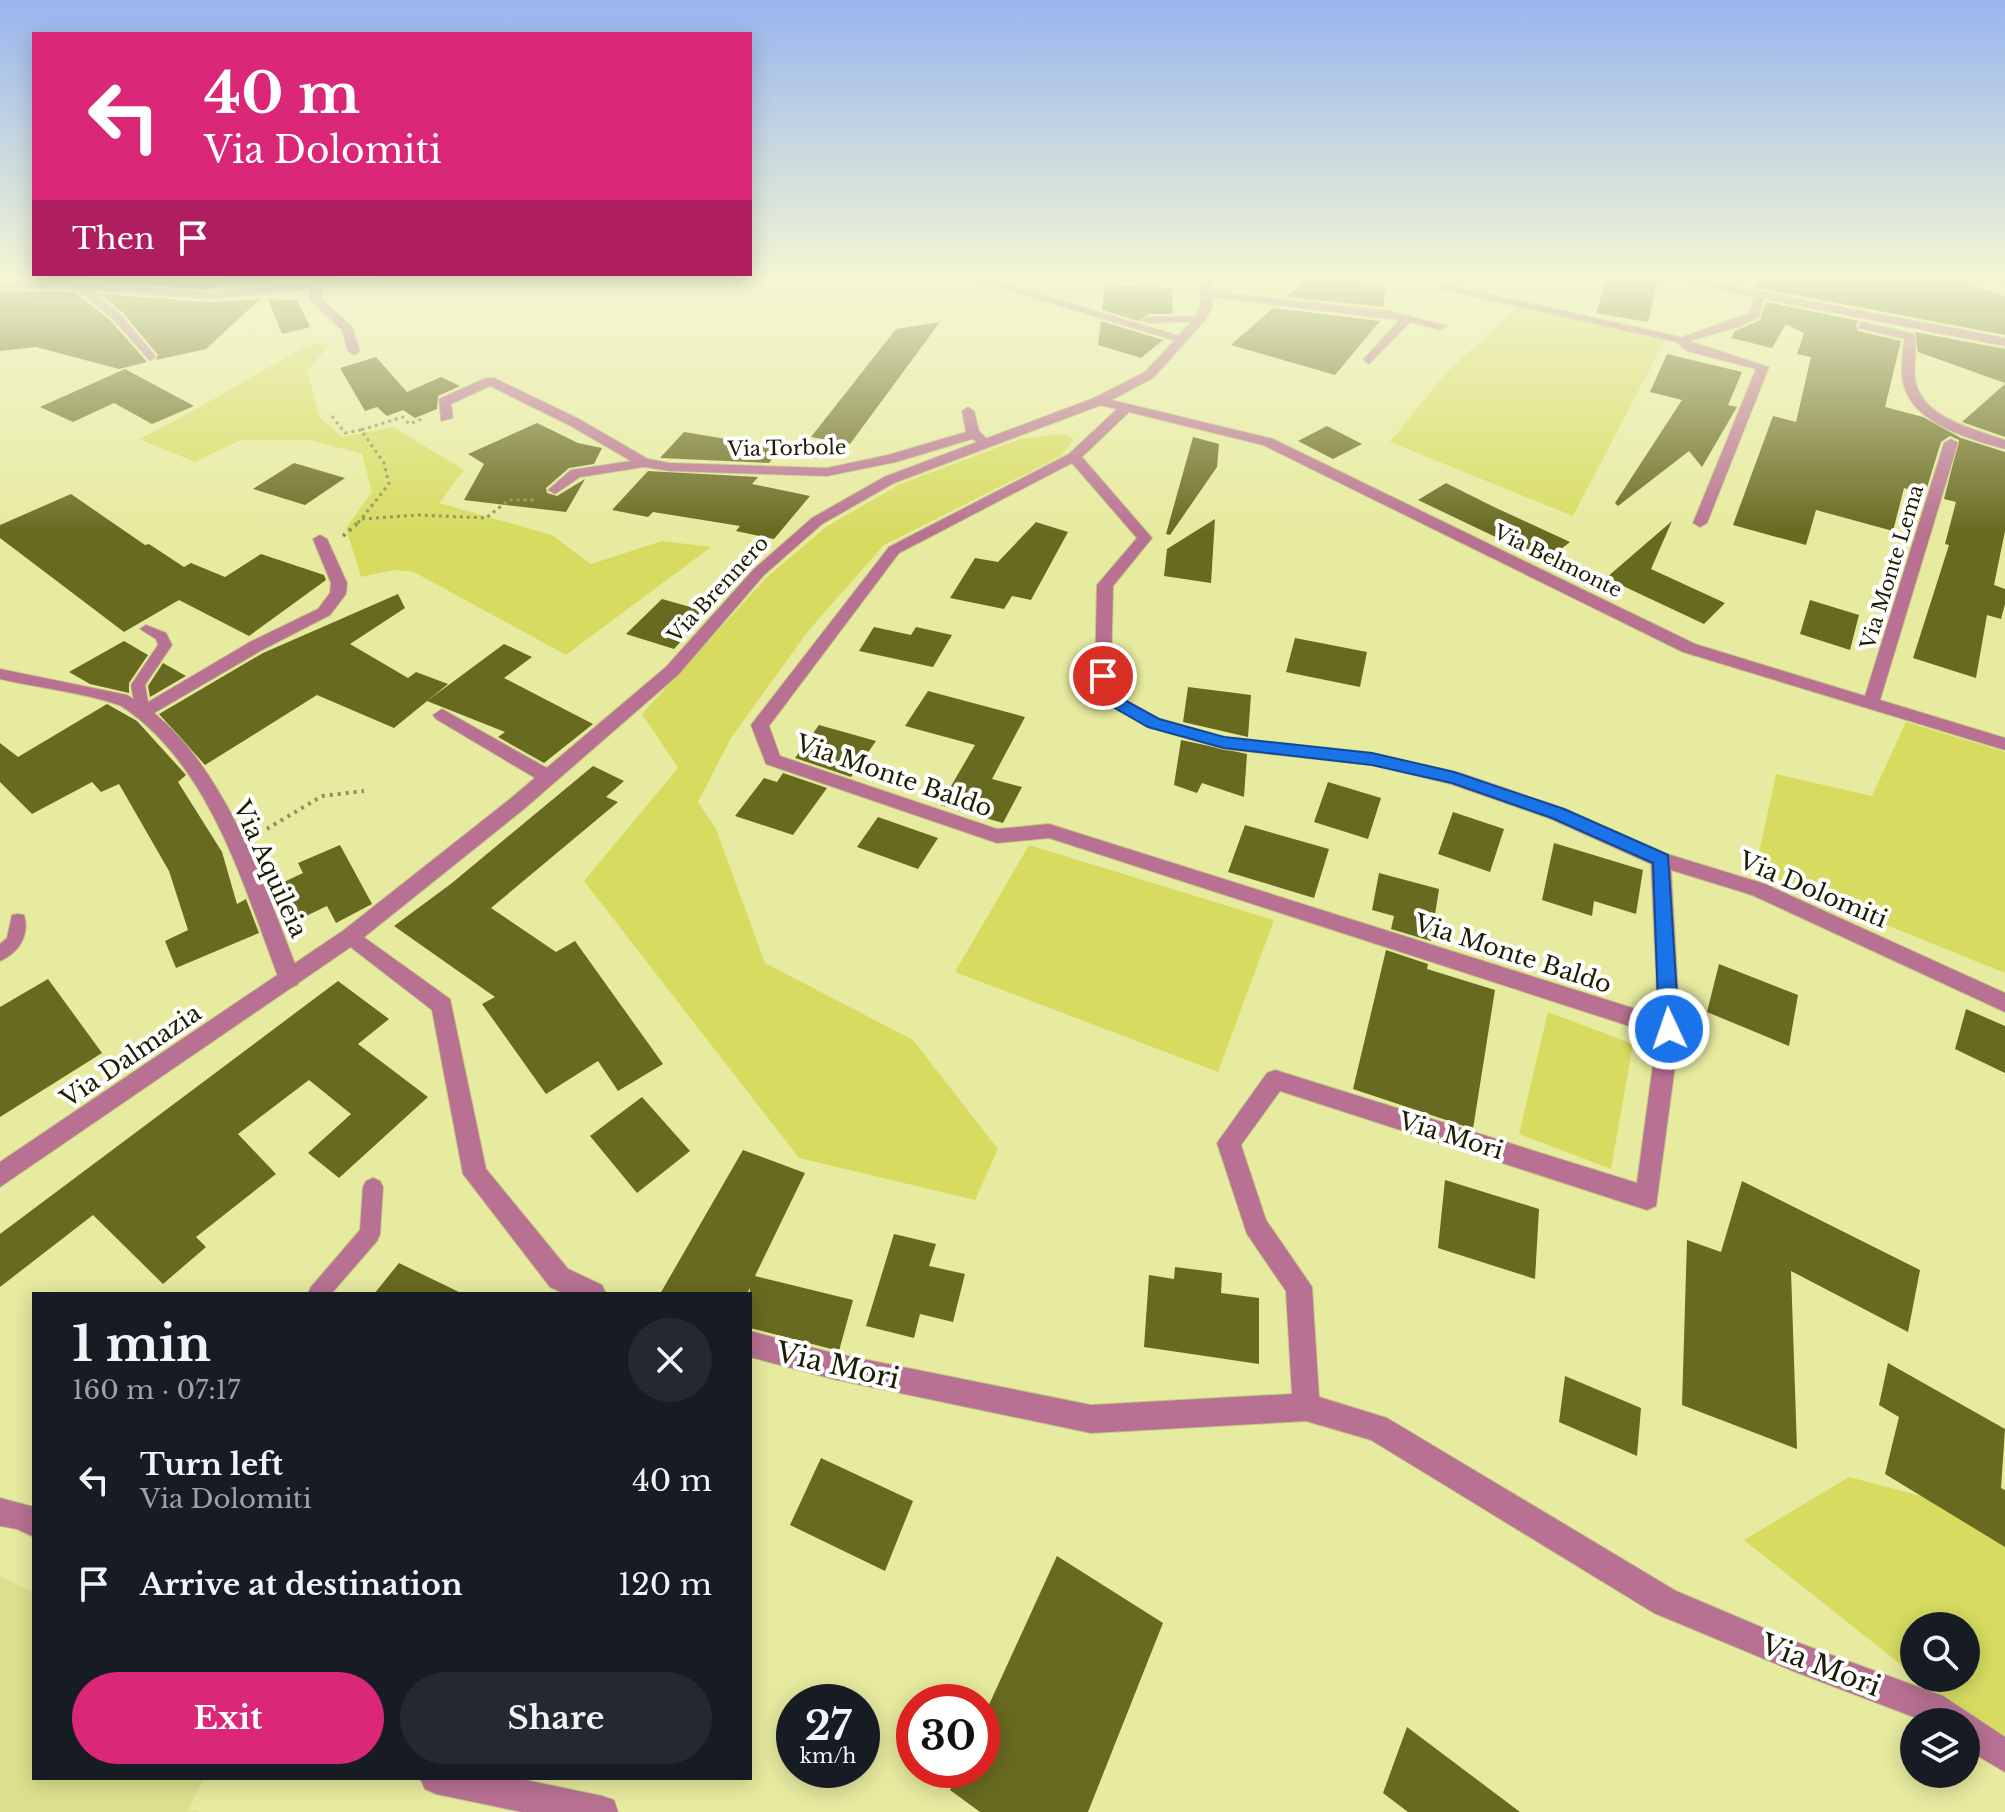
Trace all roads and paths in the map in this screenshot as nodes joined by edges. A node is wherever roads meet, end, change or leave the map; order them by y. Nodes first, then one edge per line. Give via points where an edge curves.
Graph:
1 (1160, 364) edge
2 (1750, 364) edge
3 (1909, 364) edge
4 (1099, 401) junction
5 (1126, 408) junction
6 (968, 411) dead end
7 (445, 414) joint
8 (332, 416) dead end
9 (361, 430) junction
10 (979, 439) junction
11 (1951, 443) dead end
12 (2005, 445) edge
13 (1074, 457) junction
14 (644, 463) junction
15 (555, 490) joint
16 (361, 520) junction
17 (1700, 523) dead end
18 (323, 546) joint
19 (146, 629) dead end
20 (0, 674) edge
21 (1871, 703) junction
22 (143, 712) junction
23 (442, 715) dead end
24 (2005, 744) edge
25 (548, 777) junction
26 (364, 791) dead end
27 (237, 847) junction
28 (1661, 860) junction
29 (18, 920) dead end
30 (351, 936) junction
31 (0, 954) edge
32 (290, 979) junction
33 (2005, 1003) edge
34 (1669, 1029) junction
35 (0, 1176) edge
36 (373, 1187) dead end
37 (320, 1292) edge
38 (589, 1292) edge
39 (752, 1345) edge
40 (1306, 1407) junction
41 (0, 1512) edge
42 (32, 1522) edge
43 (1933, 1708) edge
44 (1980, 1739) edge
45 (2005, 1756) edge
46 (446, 1780) edge
47 (602, 1812) edge

1 - 4 street, Via Brennero
2 - 17 street via 1763,367
3 - 12 street via 1913,395 1955,427
4 - 5 street, Via Belmonte
4 - 10 street, Via Brennero
5 - 13 street
5 - 21 street, Via Belmonte via 1268,442 1689,648
6 - 10 street
7 - 9 path via 409,424 403,417
7 - 14 street, Via Torbole via 444,402 490,381
8 - 9 path via 345,433
9 - 16 path via 384,463 389,484
10 - 14 street, Via Torbole via 827,472
10 - 25 street, Via Brennero via 889,480 817,521 759,572 672,671
11 - 21 street, Via Monte Lema
13 - 28 street, Via Dolomiti via 1145,538 1105,585 1103,676 1120,704 1154,723 1224,743 1372,759 1454,778 1558,814
13 - 34 street, Via Monte Baldo via 894,550 760,725 772,760 997,836 1049,831
14 - 15 street, Via Torbole via 576,473
15 - 16 path via 544,499 509,500 486,518 419,515
16 - 18 path
18 - 22 street via 339,583 338,594 324,612
19 - 22 lane via 161,636 165,645 138,685
20 - 22 street, Via Aquileia via 127,701
21 - 24 street, Via Belmonte
22 - 27 street, Via Aquileia via 185,760
23 - 25 street
25 - 30 street, Via Brennero
26 - 27 path via 322,796
27 - 32 street, Via Aquileia
28 - 33 street, Via Dolomiti via 1758,889
28 - 34 street, Via Mori
29 - 31 lane via 15,941
30 - 32 street, Via Brennero
30 - 38 street via 442,1005 475,1174 559,1278
32 - 35 street, Via Dalmazia
34 - 40 street, Via Mori via 1647,1198 1275,1080 1229,1143 1256,1226 1299,1287
36 - 37 lane via 370,1234
39 - 40 street, Via Mori via 1091,1419
40 - 43 street, Via Mori via 1377,1428 1665,1602
41 - 42 street
44 - 45 street
46 - 47 street

